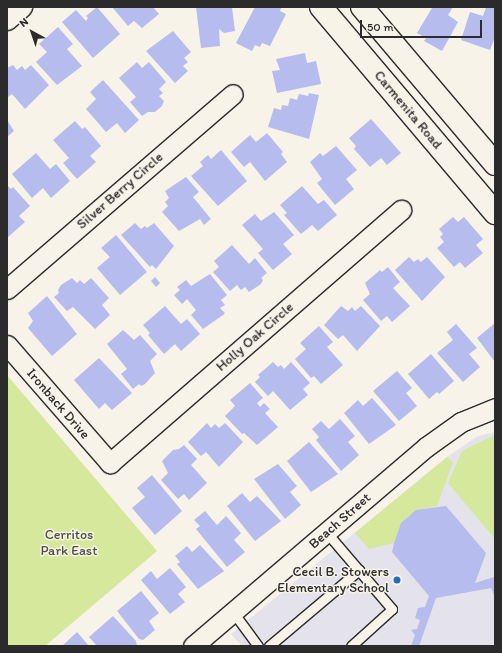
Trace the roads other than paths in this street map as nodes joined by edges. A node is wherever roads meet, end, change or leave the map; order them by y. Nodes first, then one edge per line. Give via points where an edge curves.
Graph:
1 (22, 7) edge
2 (321, 7) edge
3 (362, 7) edge
4 (7, 20) edge
5 (233, 94) dead end
6 (495, 164) edge
7 (401, 210) dead end
8 (495, 213) edge
9 (7, 289) edge
10 (7, 345) edge
11 (495, 408) edge
12 (110, 463) joint
13 (327, 532) junction
14 (359, 570) junction
15 (233, 612) junction
16 (193, 646) edge
17 (258, 646) edge
18 (270, 646) edge
19 (351, 646) edge

1 - 4 street
2 - 8 main road, Carmenita Road
3 - 6 main road
5 - 9 street, Silver Berry Circle
7 - 12 street, Holly Oak Circle
10 - 12 street, Ironback Drive
11 - 13 street, Beach Street via 461,422 426,447
13 - 14 lane
13 - 15 street, Beach Street
14 - 18 lane
14 - 19 lane via 392,609
15 - 16 street, Beach Street
15 - 17 lane

